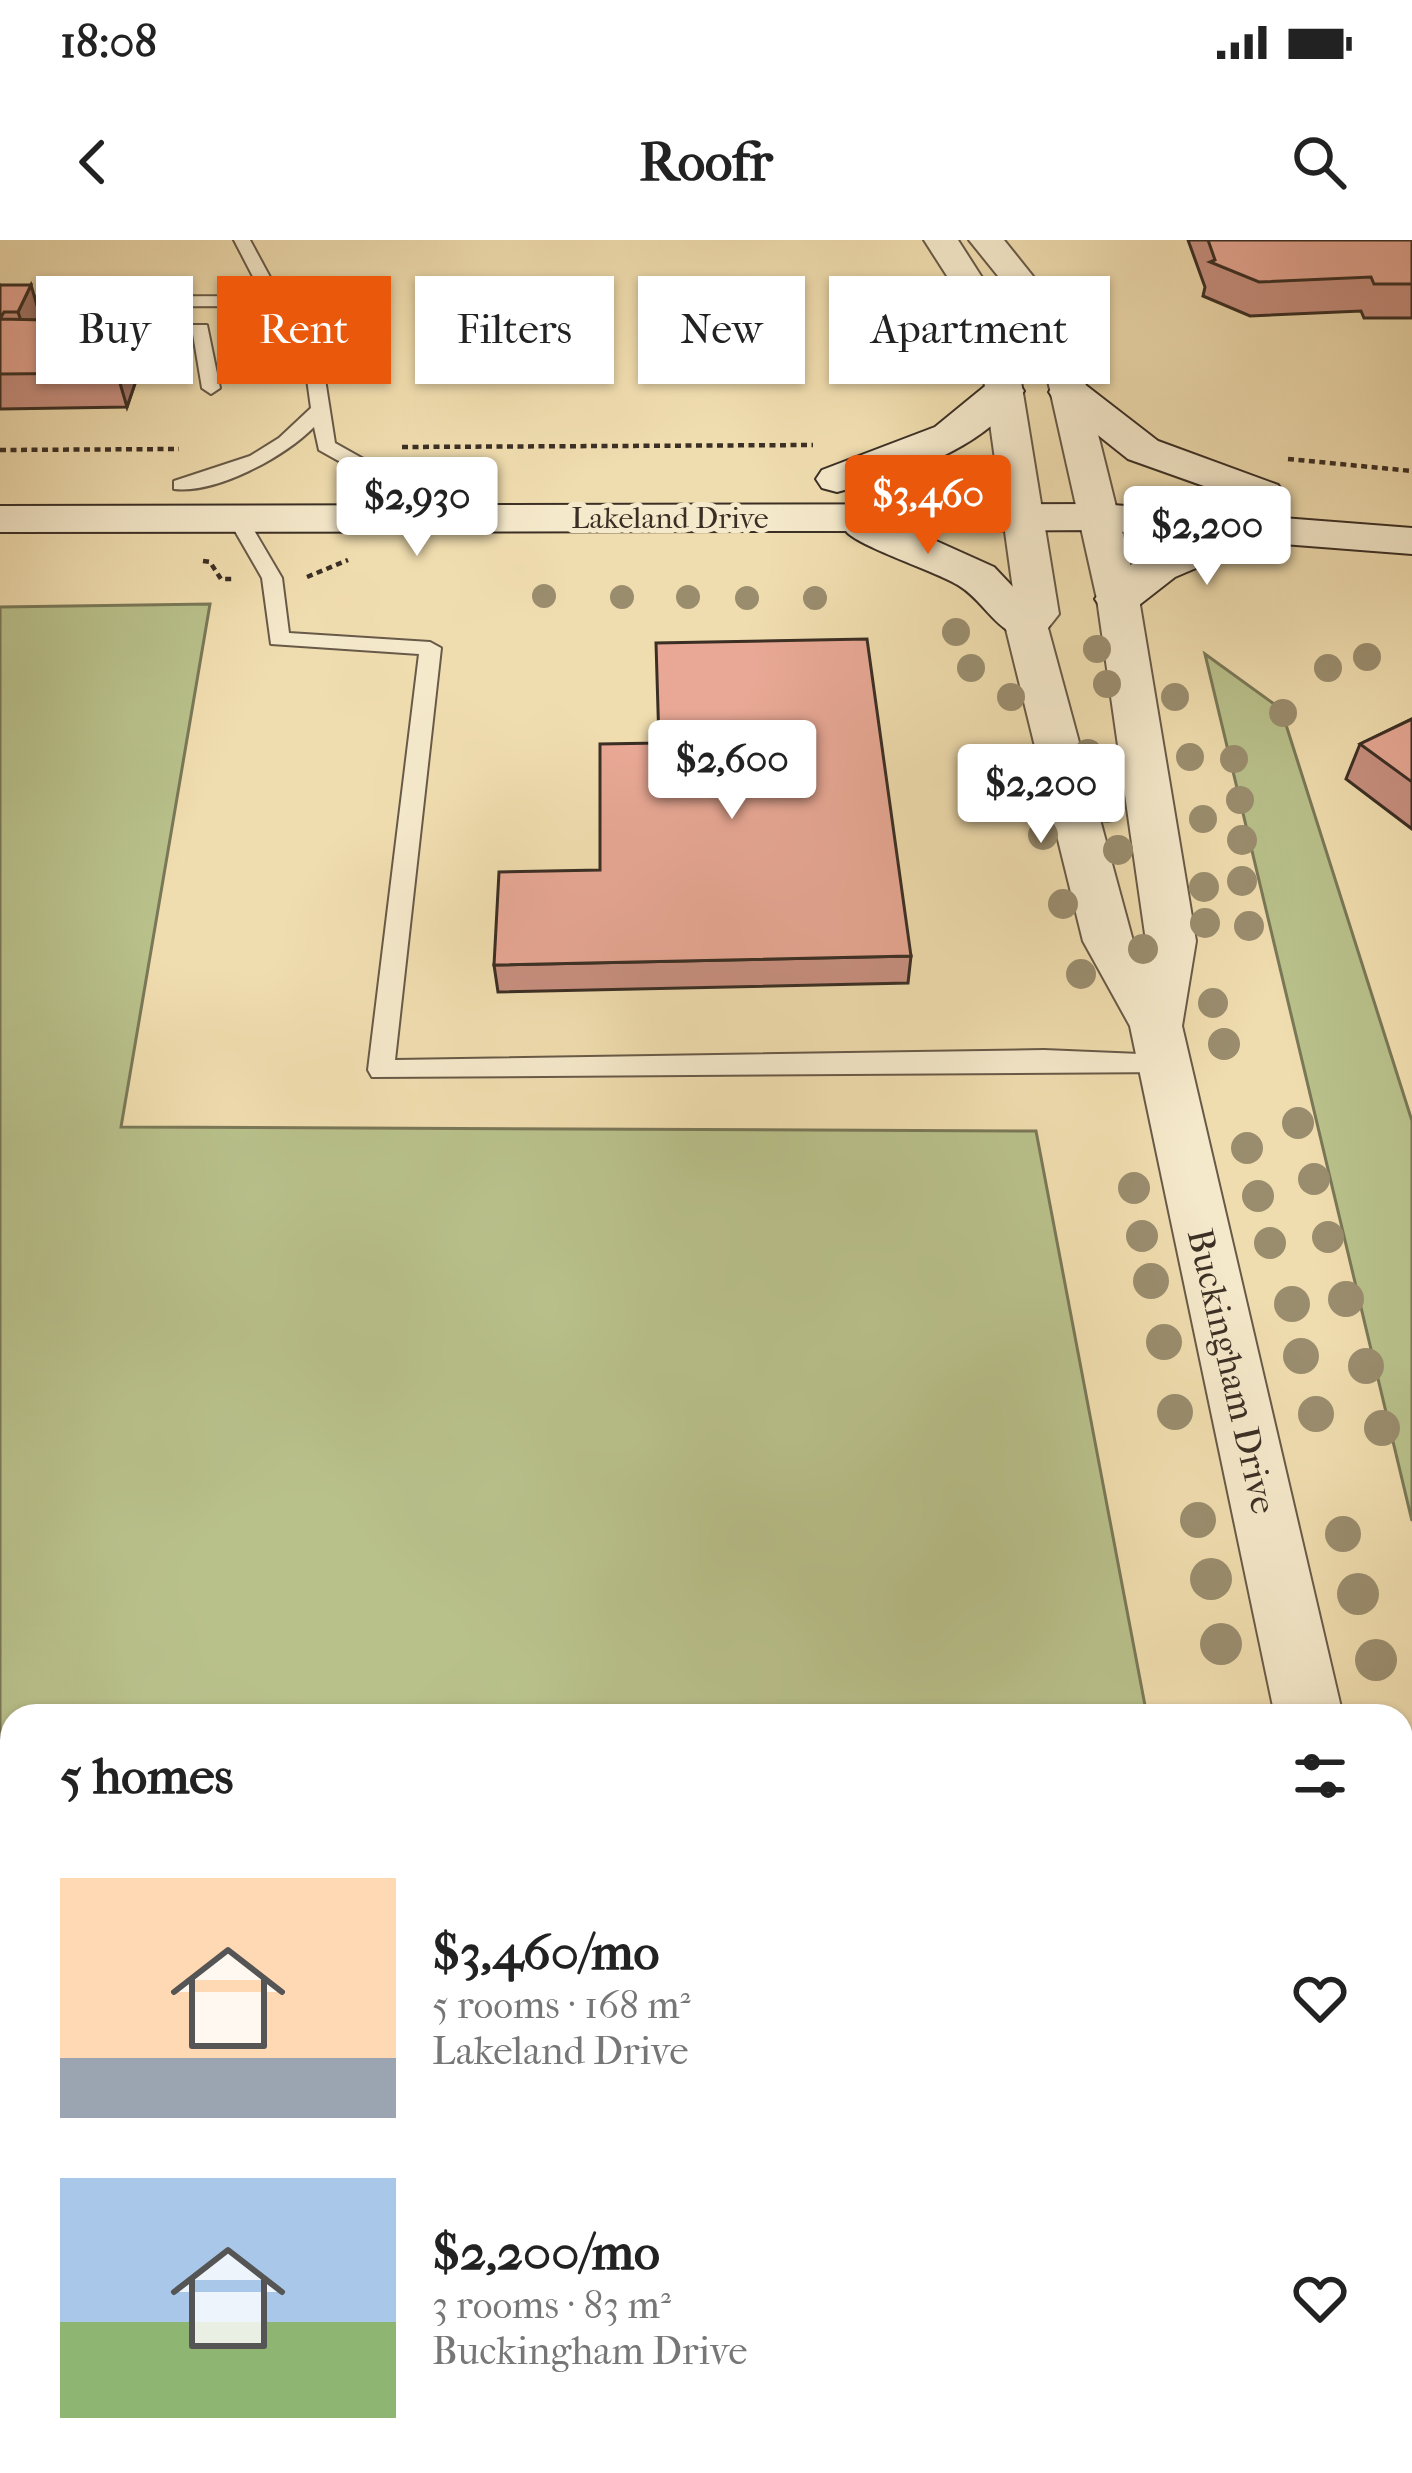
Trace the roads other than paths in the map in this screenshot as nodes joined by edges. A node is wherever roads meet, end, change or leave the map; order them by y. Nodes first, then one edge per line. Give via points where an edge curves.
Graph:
1 (242, 240) edge
2 (941, 240) edge
3 (986, 240) edge
4 (260, 276) edge
5 (0, 302) edge
6 (36, 302) edge
7 (193, 329) edge
8 (316, 384) edge
9 (211, 388) dead end
10 (1004, 391) junction
11 (1069, 392) junction
12 (319, 410) junction
13 (388, 466) junction
14 (186, 467) junction
15 (833, 481) junction
16 (0, 485) edge
17 (1019, 499) junction
18 (1096, 500) junction
19 (1412, 505) edge
20 (1264, 511) junction
21 (0, 519) edge
22 (238, 519) junction
23 (1412, 541) edge
24 (1118, 599) junction
25 (1026, 625) junction
26 (1160, 1046) junction
27 (1306, 1704) edge

1 - 4 lane
2 - 10 street via 982,304
3 - 11 street, Buckingham Drive via 1034,300
5 - 6 lane
7 - 9 lane via 201,329
8 - 12 lane
10 - 15 main road via 983,418 932,446
10 - 17 street
11 - 18 street, Buckingham Drive
11 - 20 main road via 1143,450
12 - 13 lane via 326,446
12 - 14 lane via 268,458
13 - 14 main road, Lakeland Drive
13 - 15 main road, Lakeland Drive
14 - 16 main road, Lakeland Drive
15 - 17 main road, Lakeland Drive
15 - 22 main road, Lakeland Drive
15 - 25 main road via 913,545 978,577
17 - 18 main road, Lakeland Drive
17 - 25 street, Buckingham Drive via 1038,614
18 - 20 main road, Lakeland Drive
18 - 24 street, Buckingham Drive
19 - 20 main road, Lakeland Drive
20 - 23 main road, Lakeland Drive
20 - 24 main road via 1141,575
21 - 22 main road, Lakeland Drive
22 - 26 lane via 272,578 279,639 430,648 381,1070 1044,1060
24 - 26 street, Buckingham Drive via 1171,941
25 - 26 street, Buckingham Drive via 1108,941
26 - 27 street, Buckingham Drive

